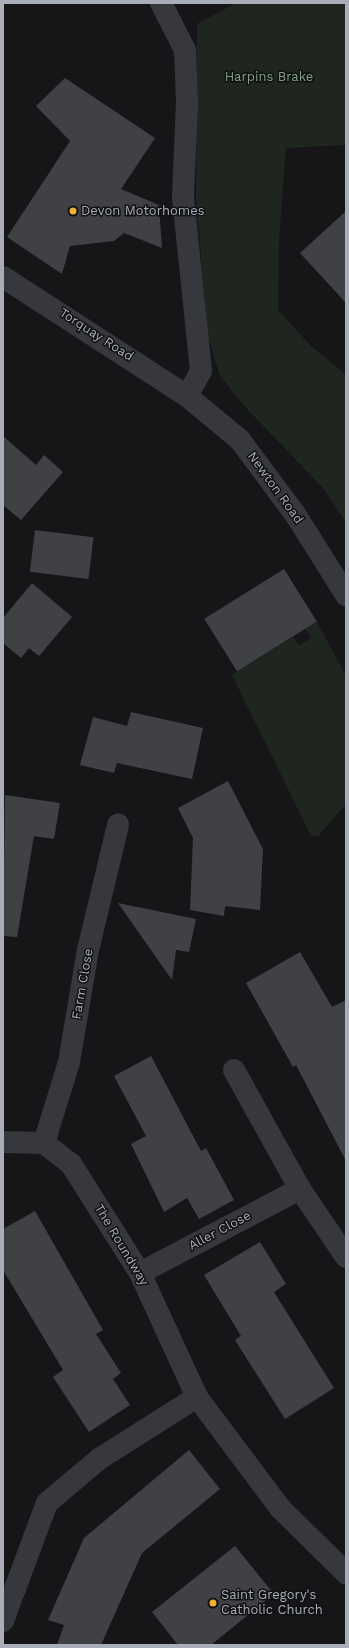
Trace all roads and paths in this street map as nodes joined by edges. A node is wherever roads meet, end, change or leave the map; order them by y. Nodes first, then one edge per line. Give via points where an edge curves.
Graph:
1 (161, 3) edge
2 (3, 277) edge
3 (187, 396) junction
4 (346, 595) edge
5 (118, 825) dead end
6 (234, 1070) dead end
7 (3, 1142) edge
8 (44, 1143) junction
9 (300, 1189) junction
10 (346, 1257) edge
11 (140, 1273) junction
12 (197, 1397) junction
13 (346, 1573) edge
14 (3, 1621) edge

1 - 3 street via 185,50 187,101 183,197 200,371
2 - 3 street, Torquay Road
3 - 4 street, Newton Road via 240,440 295,514
5 - 8 street, Farm Close via 88,950 69,1062
6 - 9 street
7 - 8 street
8 - 11 street, The Roundway via 71,1164
9 - 10 street
9 - 11 street, Aller Close
11 - 12 street, The Roundway
12 - 13 street, The Roundway via 280,1508
12 - 14 street via 105,1455 47,1503

